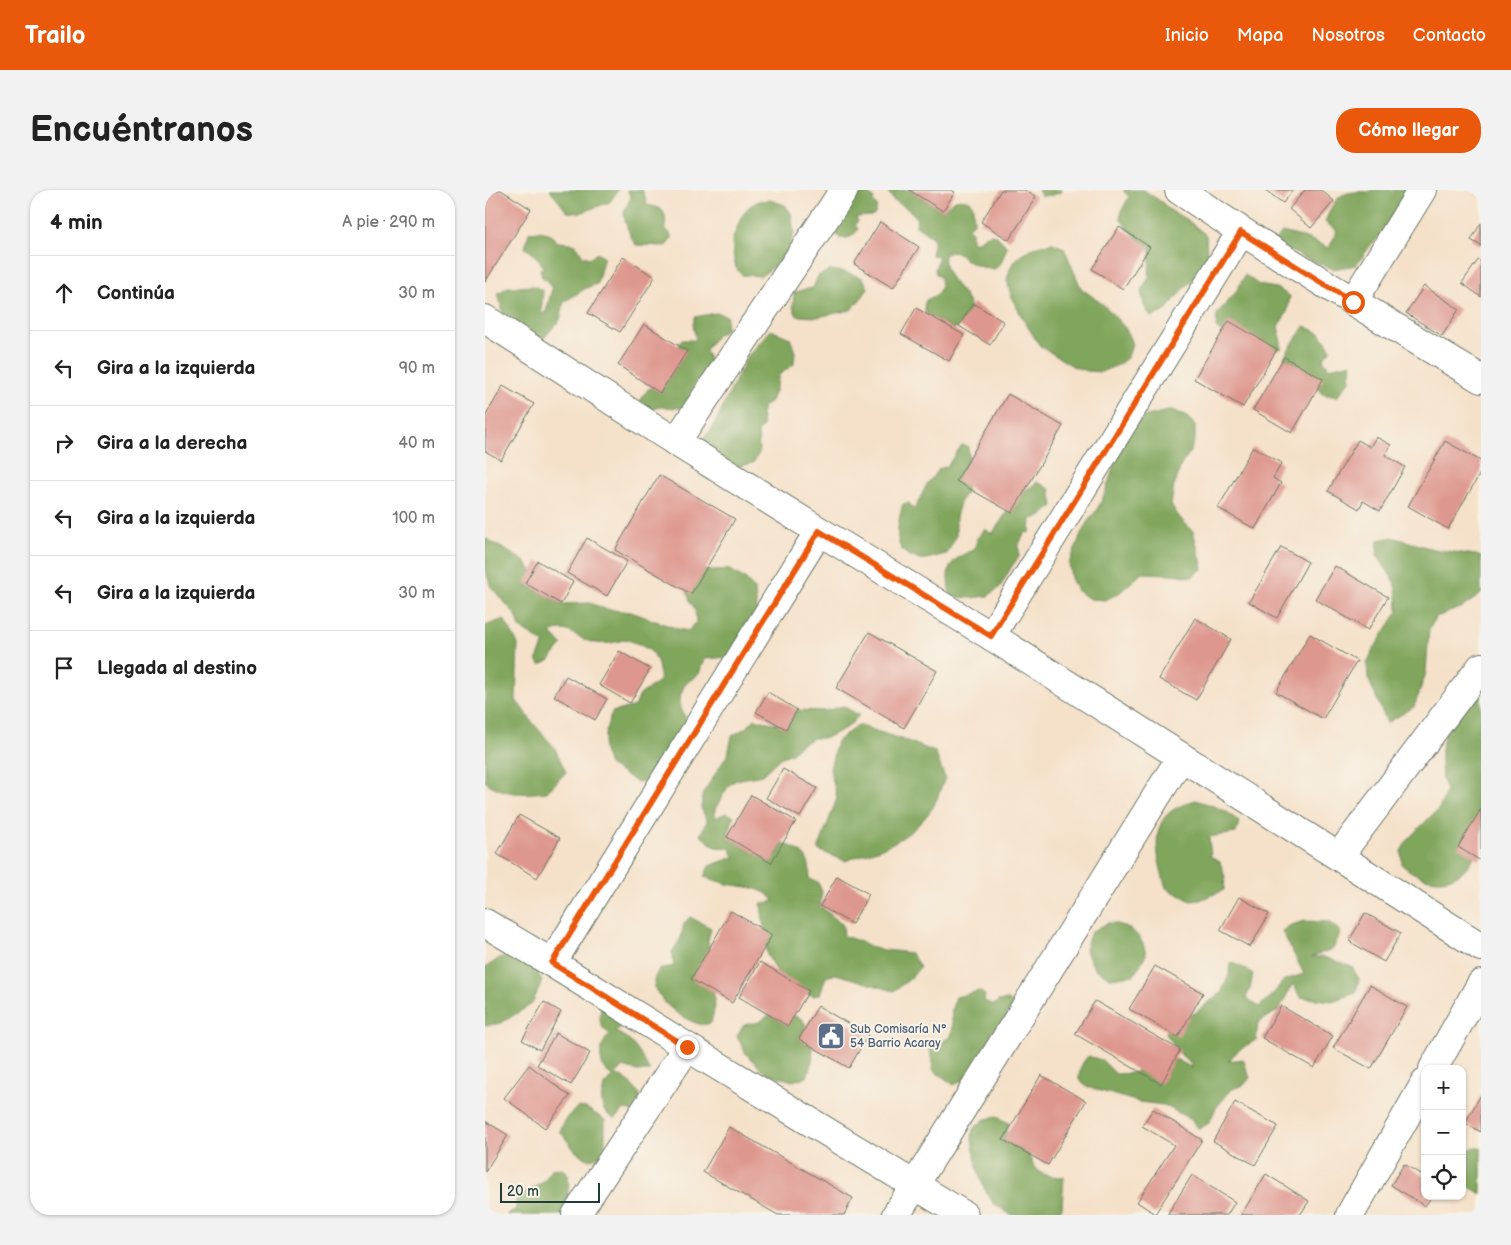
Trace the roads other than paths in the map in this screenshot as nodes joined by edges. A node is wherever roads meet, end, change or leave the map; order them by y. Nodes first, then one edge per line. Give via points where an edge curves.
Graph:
1 (844, 190) edge
2 (1179, 190) edge
3 (1422, 190) edge
4 (1241, 232) junction
5 (1353, 302) junction
6 (485, 319) edge
7 (1481, 379) edge
8 (676, 442) junction
9 (819, 531) junction
10 (991, 636) junction
11 (1481, 667) edge
12 (1181, 757) junction
13 (1339, 856) junction
14 (485, 923) edge
15 (1481, 947) edge
16 (552, 963) junction
17 (1481, 984) edge
18 (687, 1047) junction
19 (1435, 1065) edge
20 (1421, 1090) edge
21 (914, 1184) junction
22 (576, 1215) edge
23 (896, 1215) edge
24 (964, 1215) edge
25 (1350, 1215) edge

1 - 8 street
2 - 4 street
3 - 5 street
4 - 5 street
4 - 10 street
5 - 7 street
6 - 8 street
8 - 9 street
9 - 10 street
9 - 16 street
10 - 12 street
11 - 13 street
12 - 13 street
12 - 21 street
13 - 15 street
14 - 16 street
16 - 18 street
17 - 19 street
18 - 21 street
18 - 22 street
20 - 25 street
21 - 23 street
21 - 24 street

